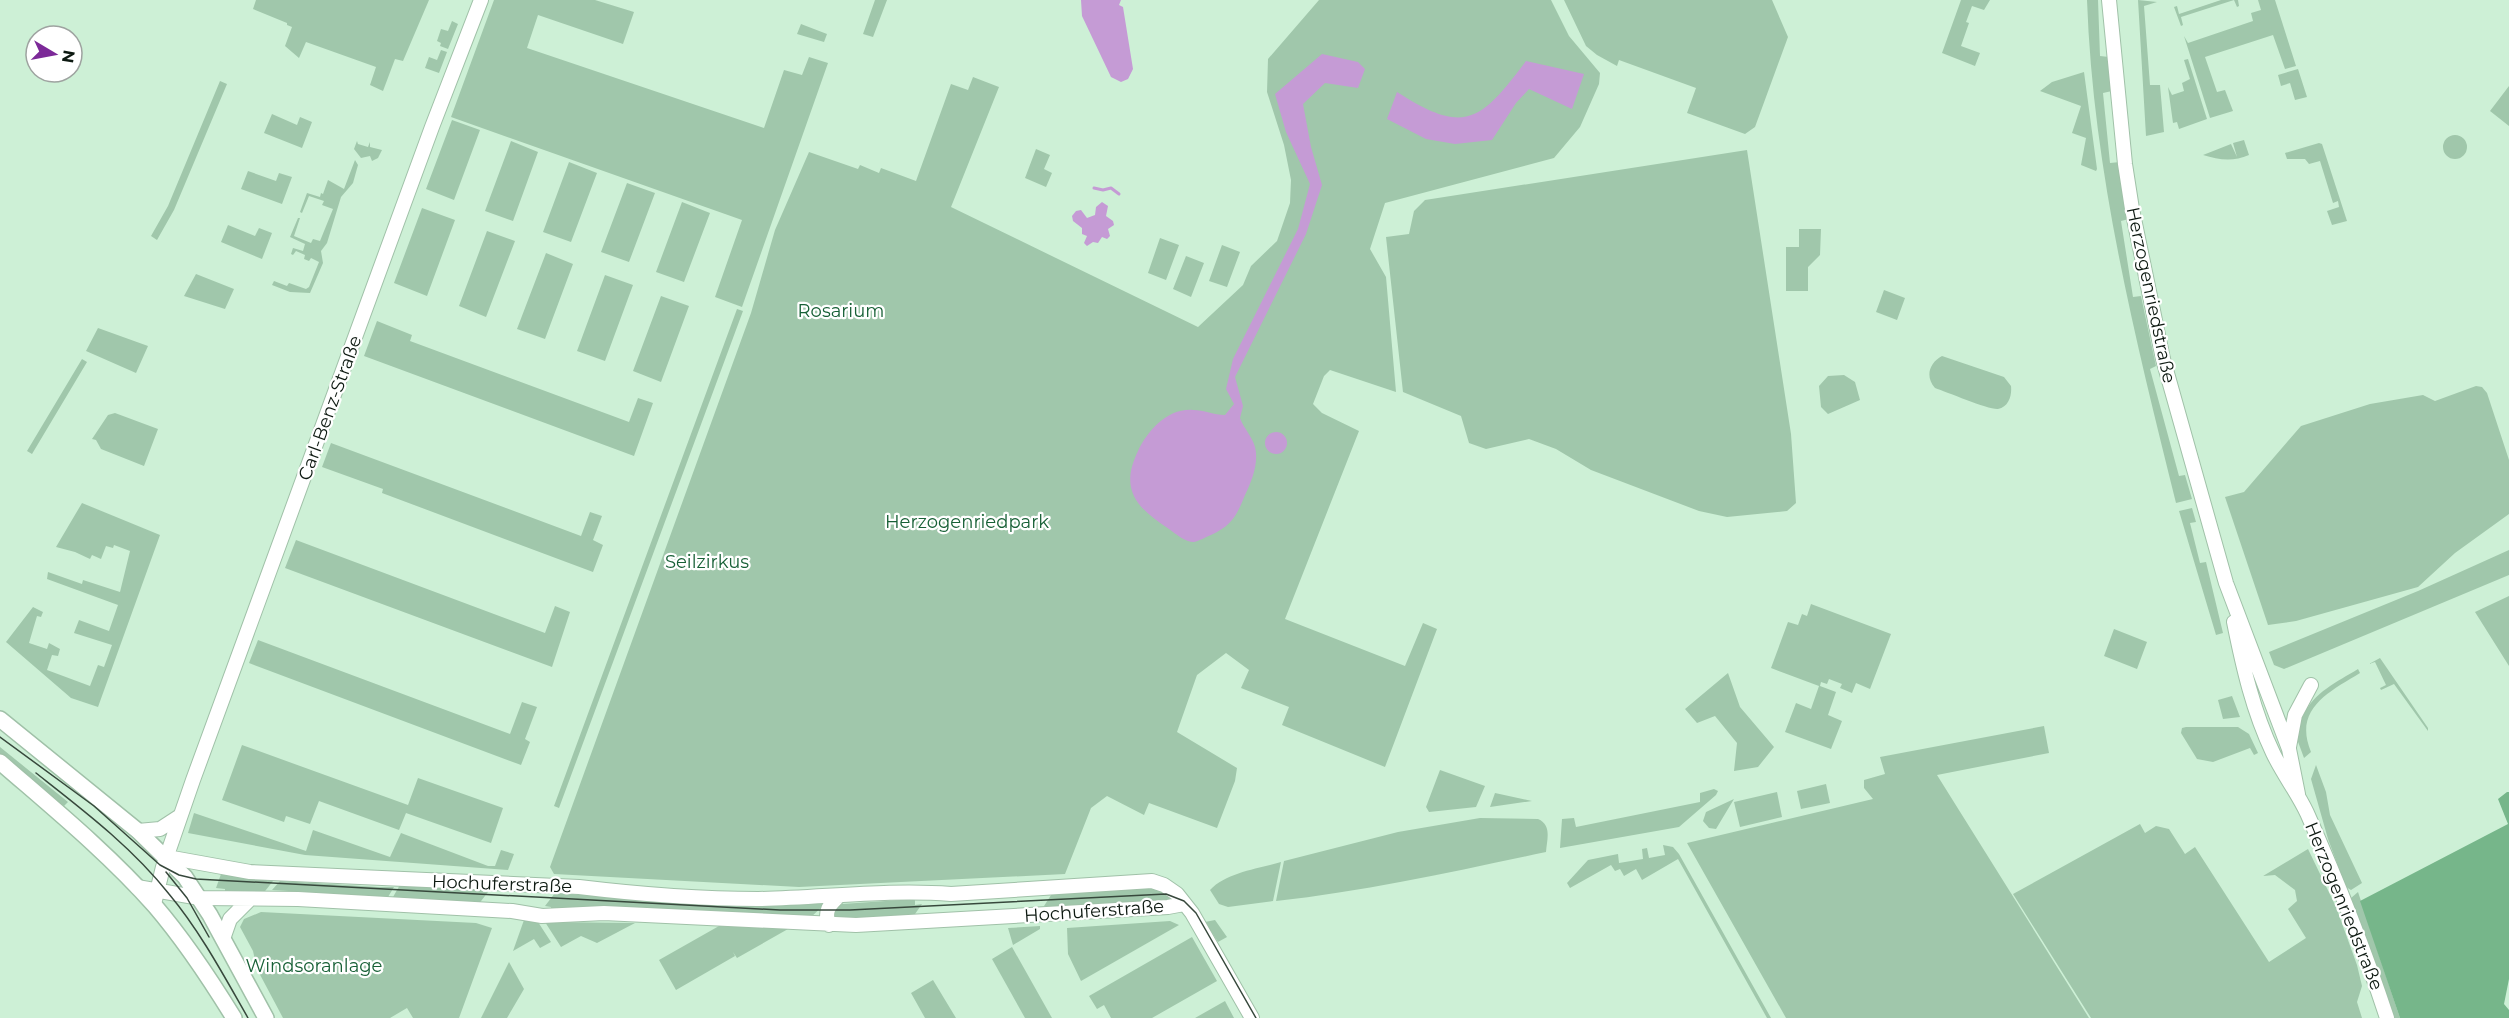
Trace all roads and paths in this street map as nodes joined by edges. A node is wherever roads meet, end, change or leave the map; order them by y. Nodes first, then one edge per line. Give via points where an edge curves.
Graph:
1 (481, 0) edge
2 (2109, 0) edge
3 (2226, 583) junction
4 (2311, 686) dead end
5 (0, 719) edge
6 (2289, 749) junction
7 (0, 762) edge
8 (2298, 794) junction
9 (180, 816) junction
10 (138, 831) junction
11 (166, 857) junction
12 (839, 896) junction
13 (155, 898) junction
14 (200, 898) junction
15 (250, 899) junction
16 (1184, 904) junction
17 (830, 925) junction
18 (223, 939) junction
19 (234, 1018) edge
20 (266, 1018) edge
21 (1252, 1018) edge
22 (2387, 1018) edge

1 - 9 street, Carl-Benz-Straße
2 - 3 street, Herzogenriedstraße via 2125,164 2147,285 2163,359
3 - 6 street, Herzogenriedstraße
3 - 8 street, Herzogenriedstraße via 2245,679 2274,755
4 - 6 street via 2295,715
5 - 10 main road
6 - 8 street, Herzogenriedstraße
7 - 13 main road via 137,887
8 - 22 street, Herzogenriedstraße via 2344,898
9 - 10 street via 160,829
9 - 11 street, Carl-Benz-Straße
10 - 11 main road
11 - 12 street, Hochuferstraße via 250,872 756,899
11 - 13 street, Carl-Benz-Straße
11 - 14 main road
12 - 16 street, Hochuferstraße via 918,891 951,894 1152,881 1178,894
12 - 17 street via 827,910
13 - 14 street, Hochuferstraße
13 - 19 main road
14 - 15 street, Hochuferstraße
14 - 18 main road
15 - 17 street, Hochuferstraße via 512,911 542,916 604,913
15 - 18 street via 230,919
16 - 17 street, Hochuferstraße
16 - 21 street via 1198,921
18 - 20 main road

